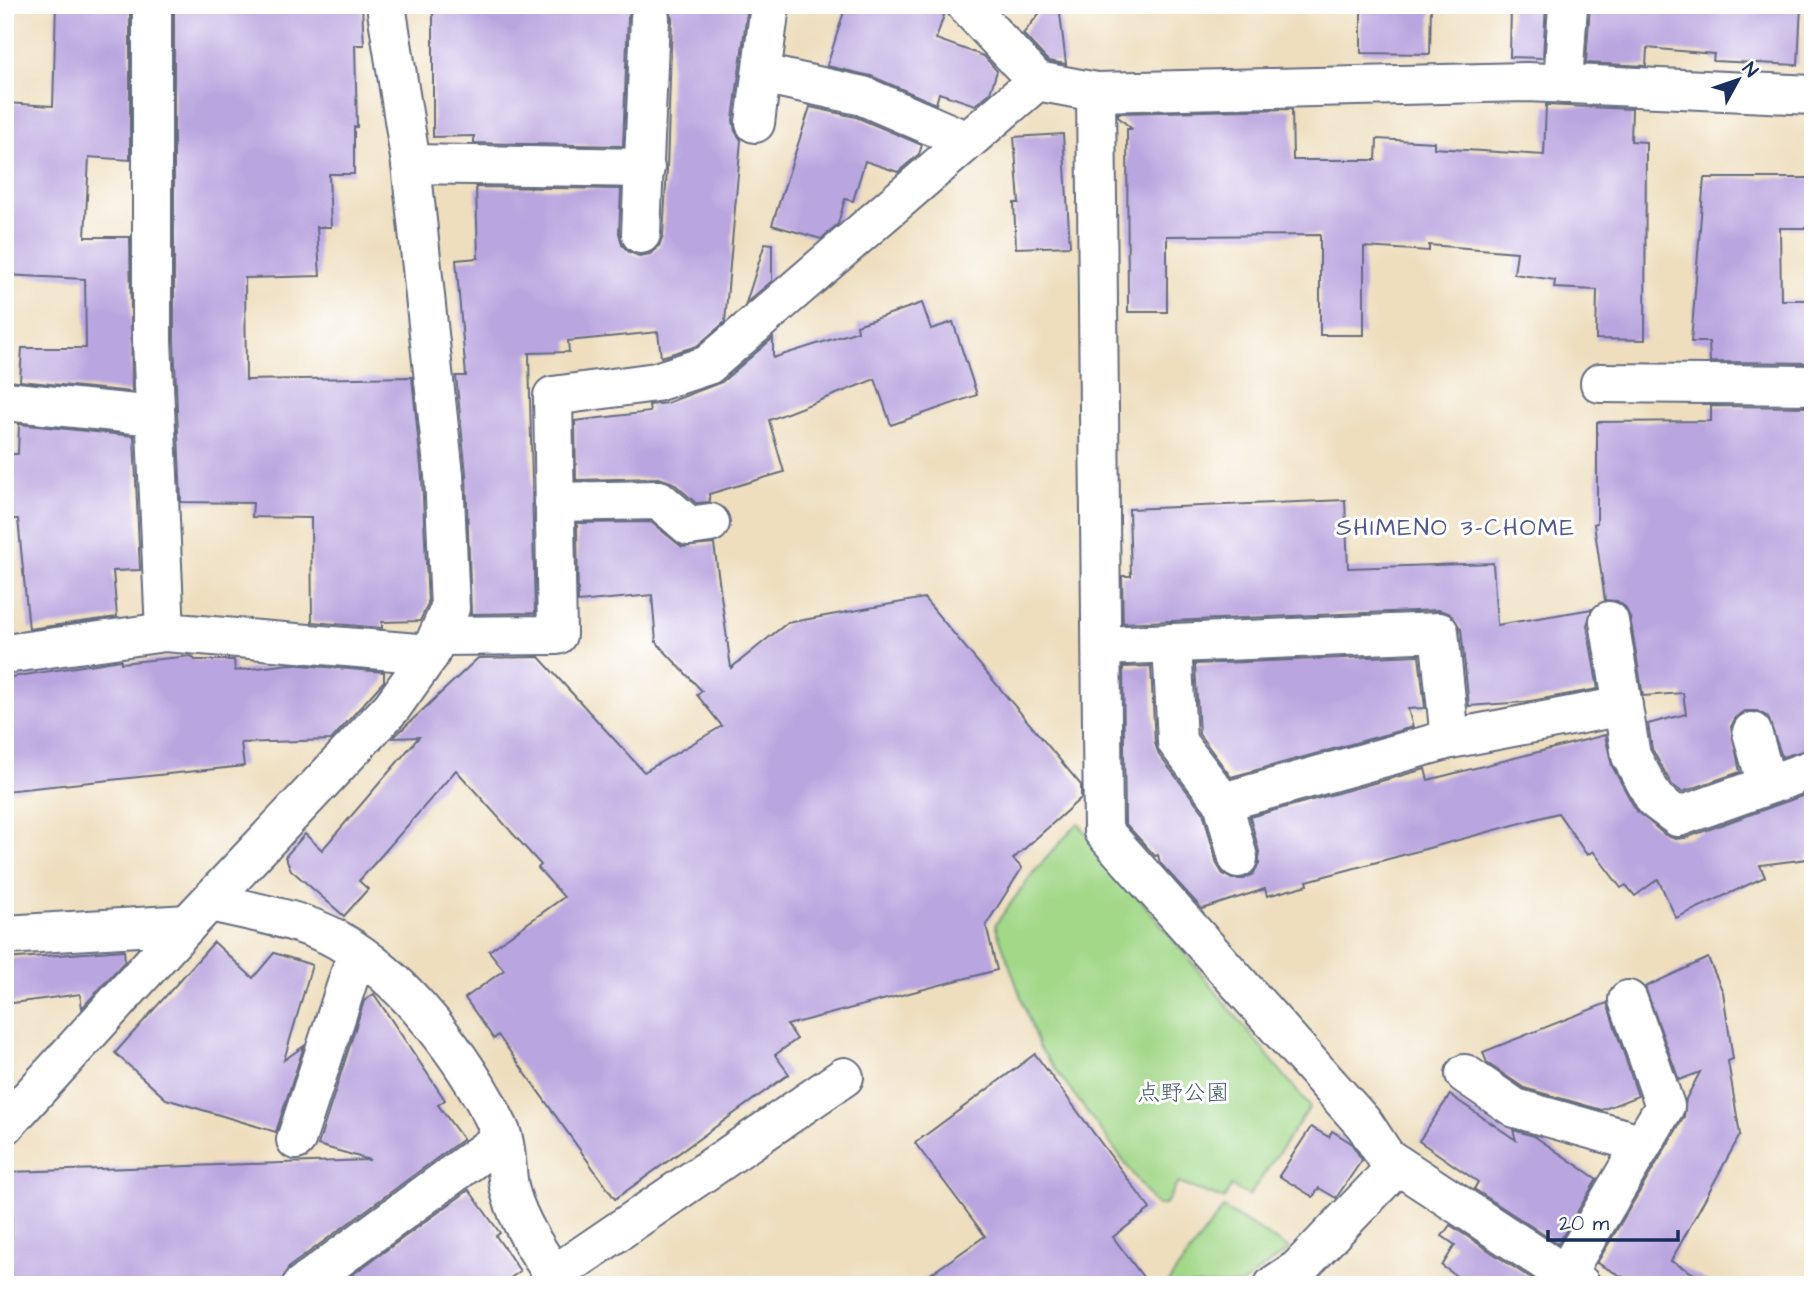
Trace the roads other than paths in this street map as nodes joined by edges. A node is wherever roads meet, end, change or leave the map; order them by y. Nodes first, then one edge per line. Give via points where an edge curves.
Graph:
1 (152, 5) edge
2 (386, 5) edge
3 (770, 5) edge
4 (966, 5) edge
5 (1568, 5) edge
6 (650, 19) dead end
7 (762, 74) junction
8 (1037, 81) junction
9 (1563, 84) junction
10 (1096, 92) junction
11 (1813, 95) edge
12 (755, 123) dead end
13 (967, 141) junction
14 (411, 164) junction
15 (645, 168) junction
16 (641, 234) dead end
17 (1600, 383) dead end
18 (1813, 385) edge
19 (5, 401) edge
20 (155, 416) junction
21 (554, 502) junction
22 (710, 523) dead end
23 (1609, 621) dead end
24 (165, 632) junction
25 (1172, 643) junction
26 (434, 645) junction
27 (1103, 646) junction
28 (5, 654) edge
29 (1623, 706) junction
30 (1752, 732) dead end
31 (1450, 739) junction
32 (1813, 769) edge
33 (1767, 785) junction
34 (1223, 802) junction
35 (1238, 858) dead end
36 (199, 913) junction
37 (5, 935) edge
38 (357, 953) junction
39 (1628, 1000) dead end
40 (1465, 1074) dead end
41 (844, 1077) dead end
42 (5, 1125) edge
43 (502, 1138) junction
44 (296, 1140) dead end
45 (1640, 1143) junction
46 (1398, 1165) junction
47 (557, 1280) edge
48 (1568, 1281) edge
49 (302, 1285) edge
50 (1274, 1285) edge

1 - 20 street
2 - 14 street
3 - 7 street
4 - 8 street
5 - 9 street
6 - 15 street
7 - 12 street
7 - 13 street via 863,96
8 - 10 street
8 - 13 street
9 - 10 street
9 - 11 street
10 - 27 street
13 - 21 street via 708,366 656,382 553,396
14 - 15 street
14 - 26 street via 444,475 450,608
15 - 16 street
17 - 18 street
19 - 20 street
20 - 24 street
21 - 22 street via 659,499 689,526
21 - 26 street via 557,635
23 - 29 street
24 - 26 street
24 - 28 street
25 - 27 street
25 - 31 street via 1439,632
25 - 34 street via 1177,742
26 - 36 street via 392,707
27 - 46 street via 1103,831 1365,1125 1386,1157
29 - 31 street
29 - 33 street via 1631,755 1656,800 1678,817
30 - 33 street
31 - 34 street
32 - 33 street
34 - 35 street
36 - 37 street
36 - 38 street via 304,927
36 - 42 street
38 - 43 street via 374,964 446,1039
38 - 44 street
39 - 45 street via 1665,1106
40 - 45 street via 1514,1108
41 - 47 street
43 - 47 street via 511,1193 535,1246
43 - 49 street
45 - 48 street
46 - 48 street
46 - 50 street via 1298,1269

